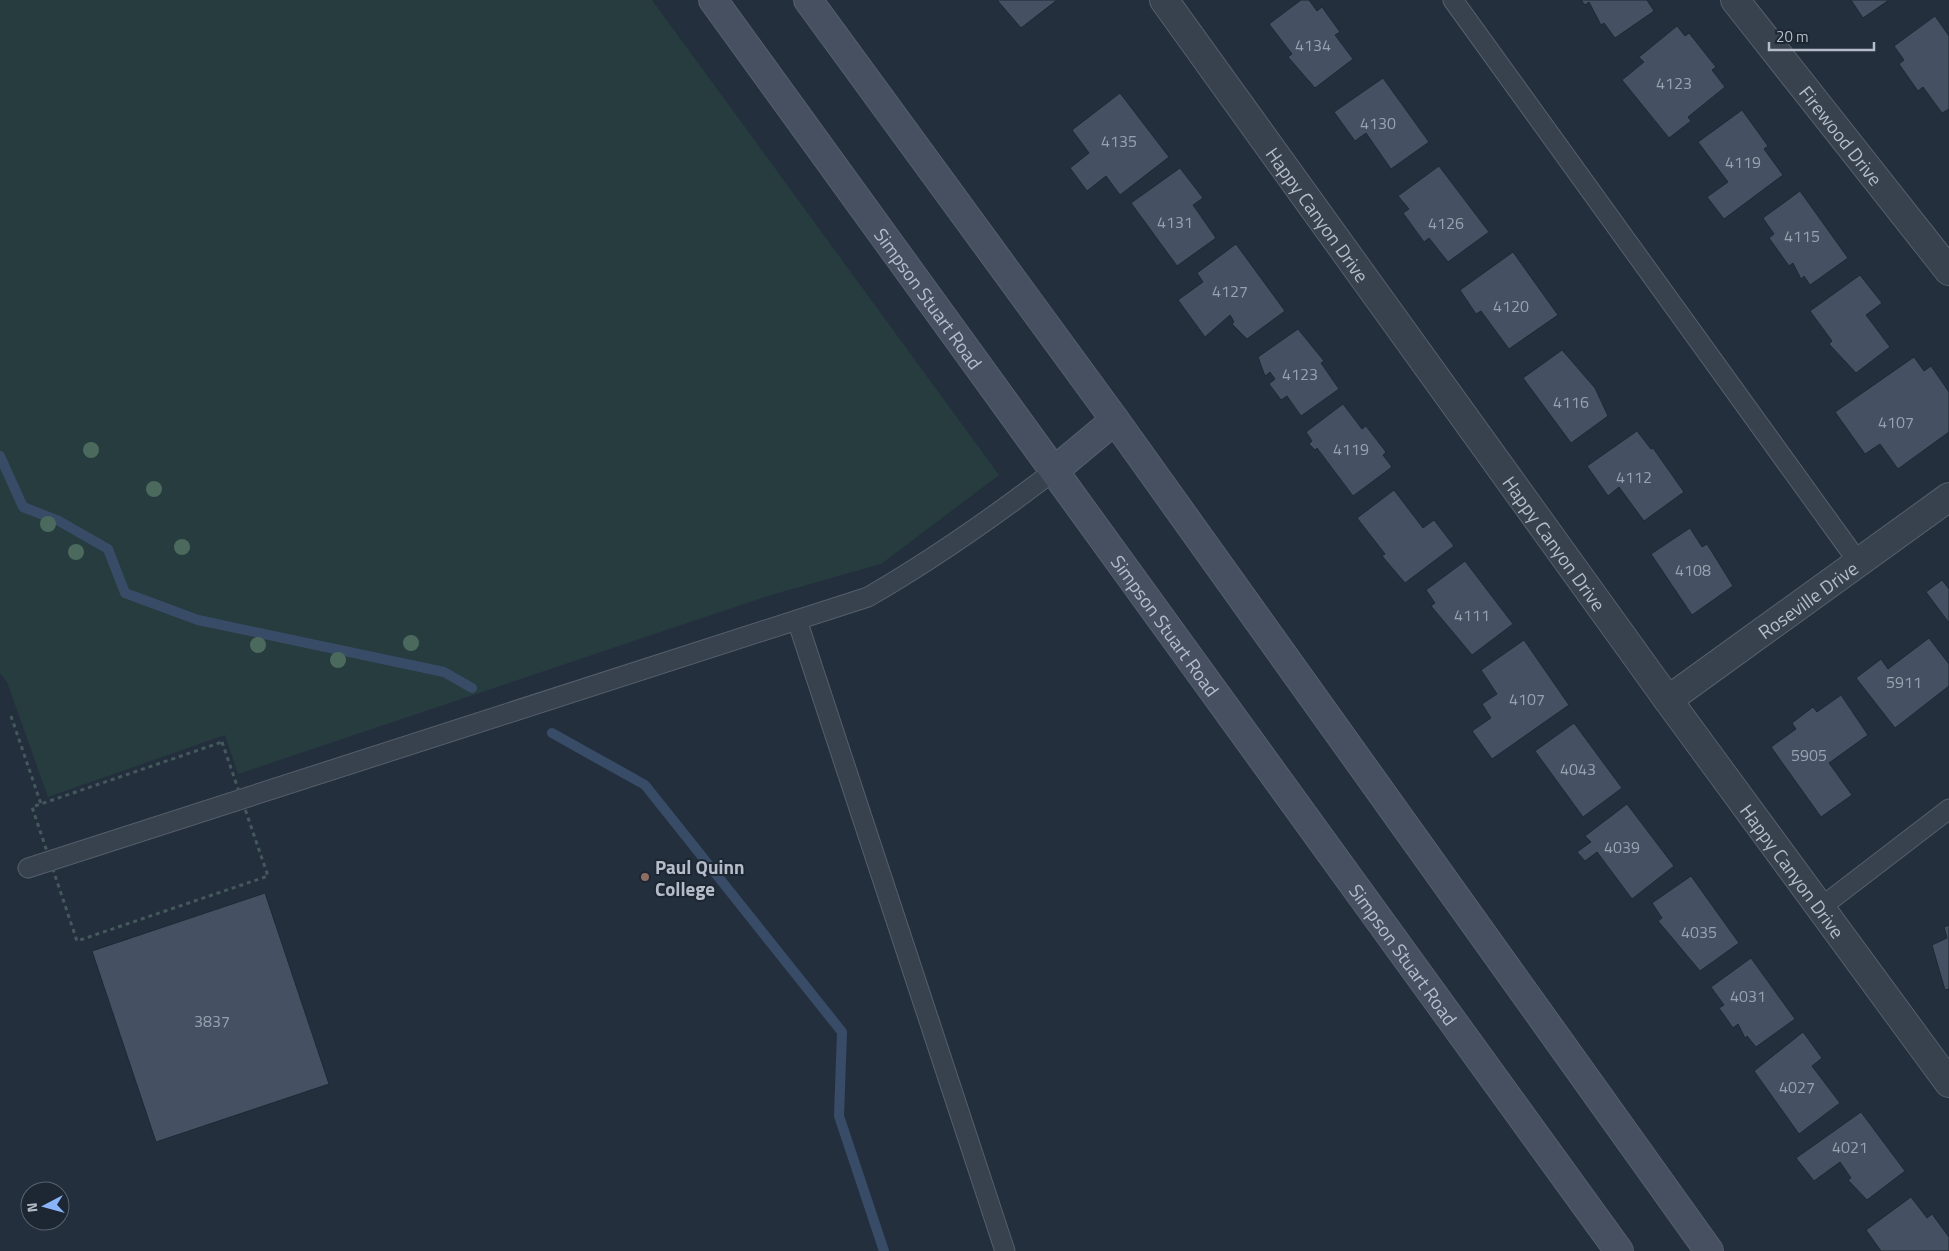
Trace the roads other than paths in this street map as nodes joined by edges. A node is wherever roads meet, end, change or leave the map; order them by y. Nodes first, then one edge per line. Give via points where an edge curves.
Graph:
1 (713, 0) edge
2 (808, 0) edge
3 (1164, 0) edge
4 (1453, 0) edge
5 (1735, 0) edge
6 (1949, 271) edge
7 (1115, 420) junction
8 (1055, 470) junction
9 (1949, 497) edge
10 (1859, 563) junction
11 (797, 620) junction
12 (1668, 700) junction
13 (1949, 809) edge
14 (28, 868) dead end
15 (1820, 908) junction
16 (1949, 1083) edge
17 (1005, 1251) edge
18 (1619, 1251) edge
19 (1709, 1251) edge

1 - 8 main road, Simpson Stuart Road
2 - 7 main road
3 - 12 street, Happy Canyon Drive
4 - 10 lane
5 - 6 street, Firewood Drive
7 - 8 main road
7 - 19 main road
8 - 11 lane via 917,569 868,596
8 - 18 main road, Simpson Stuart Road
9 - 10 street, Roseville Drive
10 - 12 street, Roseville Drive
11 - 14 lane
11 - 17 lane
12 - 15 street, Happy Canyon Drive
13 - 15 lane
15 - 16 street, Happy Canyon Drive

